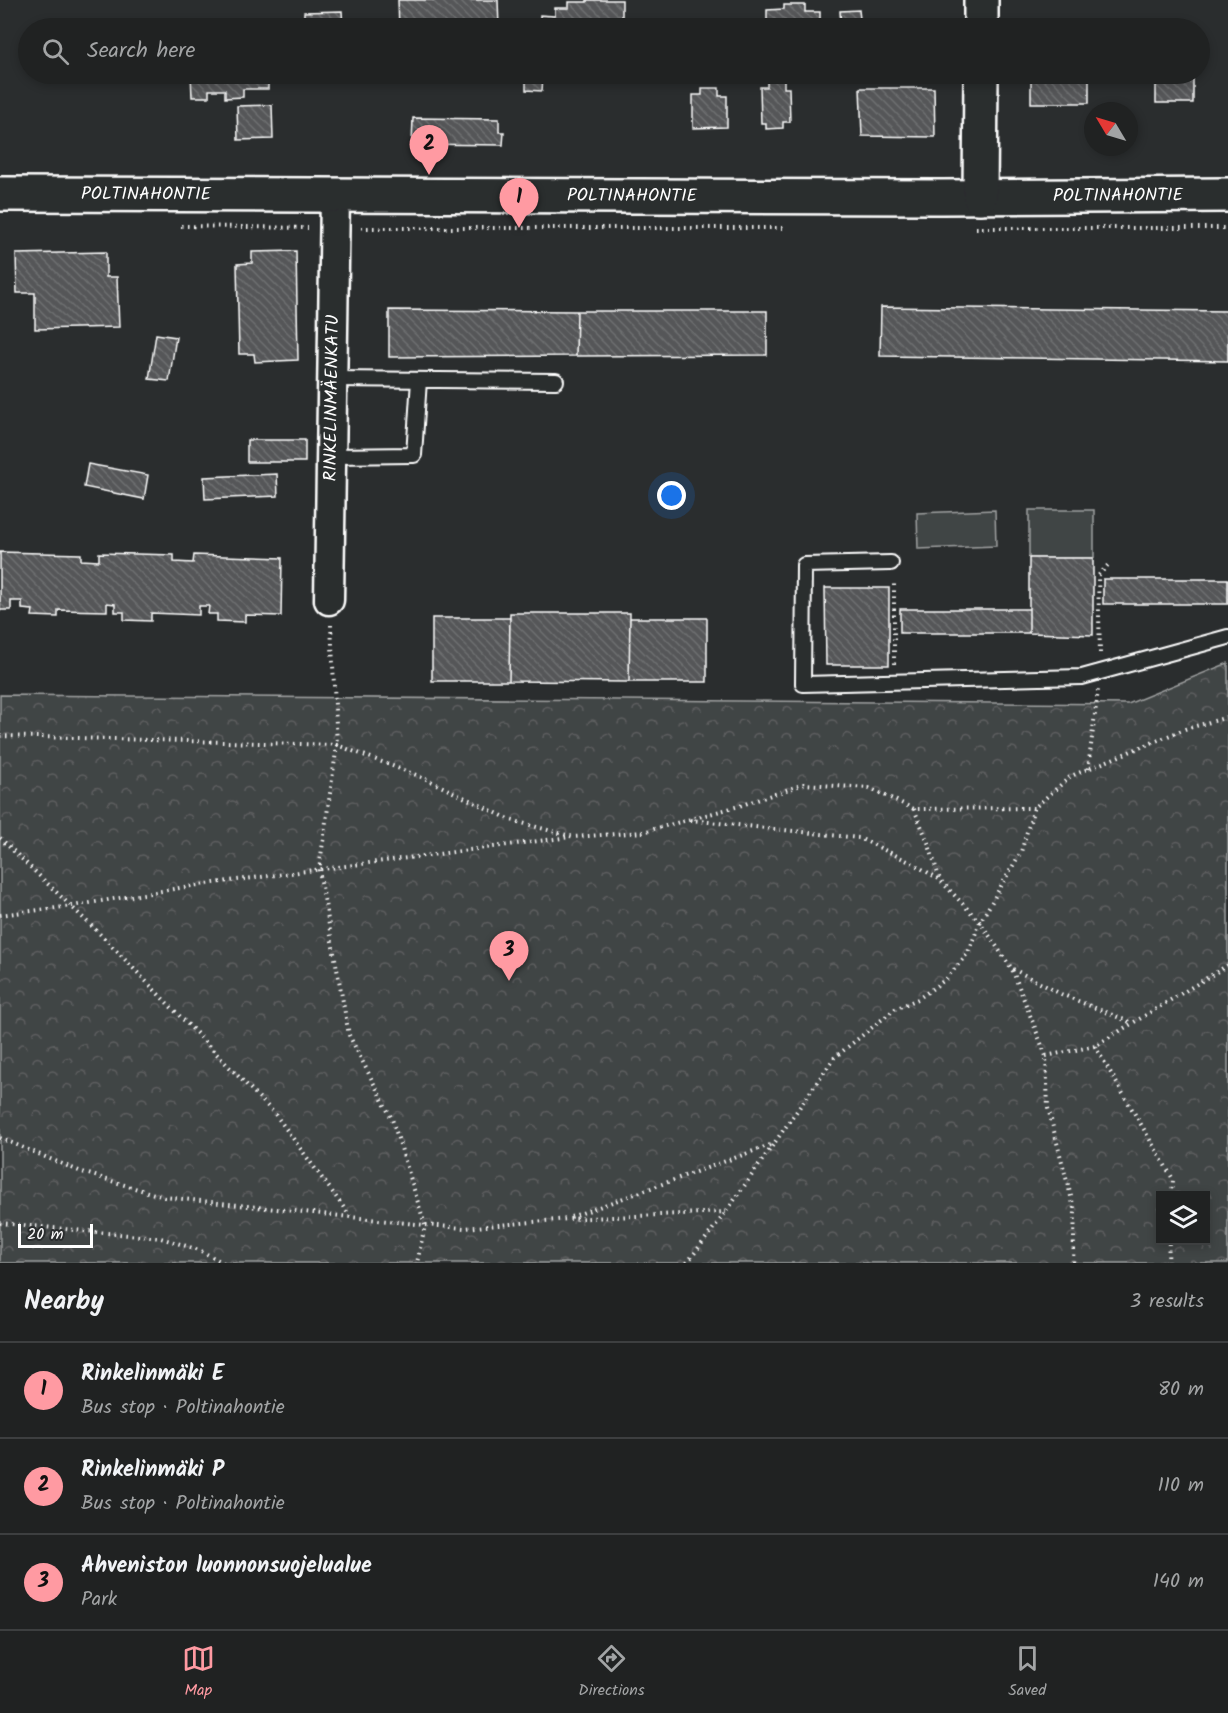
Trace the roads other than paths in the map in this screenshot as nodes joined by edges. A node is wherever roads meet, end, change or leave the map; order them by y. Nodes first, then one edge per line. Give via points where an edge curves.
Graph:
1 (981, 0) edge
2 (981, 18) edge
3 (981, 84) edge
4 (0, 194) edge
5 (335, 195) junction
6 (1228, 195) edge
7 (980, 197) junction
8 (333, 379) junction
9 (419, 380) junction
10 (556, 381) dead end
11 (332, 456) junction
12 (891, 563) dead end
13 (329, 600) road end
14 (1228, 637) edge

1 - 2 street
3 - 7 street
4 - 5 street, POLTINAHONTIE
5 - 7 street, POLTINAHONTIE
5 - 8 street, RINKELINMÄENKATU
6 - 7 street, POLTINAHONTIE
8 - 9 lane
8 - 11 street, RINKELINMÄENKATU
9 - 10 lane
9 - 11 lane via 414,455
11 - 13 street, RINKELINMÄENKATU
12 - 14 lane via 804,565 803,684 1082,677

